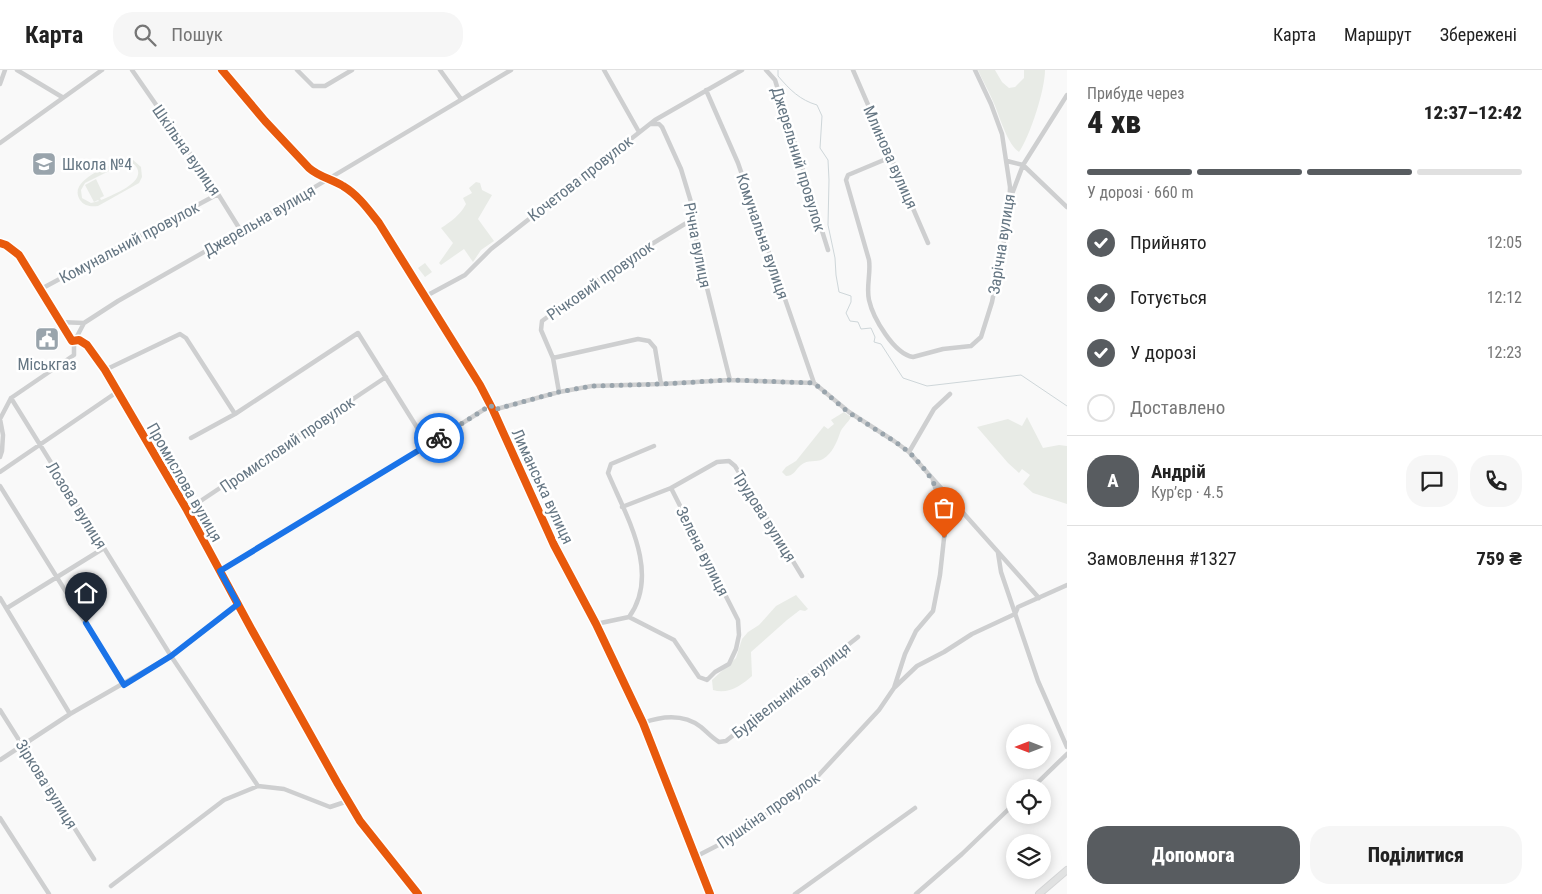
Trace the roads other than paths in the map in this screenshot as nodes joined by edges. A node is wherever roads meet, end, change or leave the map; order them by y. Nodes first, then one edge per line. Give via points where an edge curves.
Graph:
1 (5, 70) edge
2 (18, 70) edge
3 (102, 70) edge
4 (132, 70) edge
5 (297, 70) edge
6 (352, 70) edge
7 (440, 70) edge
8 (498, 70) edge
9 (511, 70) edge
10 (604, 70) edge
11 (742, 70) edge
12 (766, 70) edge
13 (853, 70) edge
14 (975, 70) edge
15 (226, 71) edge
16 (501, 76) junction
17 (0, 84) edge
18 (706, 90) junction
19 (1067, 95) edge
20 (62, 97) junction
21 (461, 99) junction
22 (650, 124) junction
23 (639, 132) junction
24 (0, 143) edge
25 (891, 157) junction
26 (1007, 161) junction
27 (1023, 165) junction
28 (329, 179) junction
29 (218, 194) junction
30 (1010, 198) junction
31 (1067, 207) edge
32 (693, 219) junction
33 (241, 232) junction
34 (0, 243) edge
35 (928, 243) dead end
36 (828, 250) dead end
37 (41, 290) junction
38 (426, 296) junction
39 (59, 322) junction
40 (84, 323) junction
41 (74, 342) junction
42 (553, 358) junction
43 (105, 370) junction
44 (386, 377) junction
45 (730, 380) junction
46 (814, 383) junction
47 (661, 384) junction
48 (117, 392) junction
49 (559, 392) junction
50 (950, 394) dead end
51 (11, 398) junction
52 (492, 407) junction
53 (235, 414) junction
54 (191, 438) dead end
55 (40, 445) junction
56 (428, 445) junction
57 (654, 446) dead end
58 (909, 452) junction
59 (0, 457) edge
60 (0, 472) edge
61 (933, 481) junction
62 (0, 486) edge
63 (672, 488) junction
64 (622, 506) junction
65 (187, 510) junction
66 (104, 548) junction
67 (998, 552) junction
68 (220, 571) junction
69 (802, 576) dead end
70 (57, 577) junction
71 (1067, 585) edge
72 (0, 598) edge
73 (1039, 598) junction
74 (238, 604) junction
75 (7, 608) junction
76 (1015, 614) junction
77 (629, 617) junction
78 (596, 624) junction
79 (858, 637) dead end
80 (171, 656) junction
81 (124, 685) junction
82 (894, 688) junction
83 (0, 710) edge
84 (70, 714) junction
85 (643, 723) junction
86 (22, 744) junction
87 (1067, 747) edge
88 (1067, 754) edge
89 (0, 760) edge
90 (1041, 779) edge
91 (258, 786) junction
92 (348, 801) junction
93 (915, 808) dead end
94 (1006, 812) edge
95 (0, 818) edge
96 (695, 857) junction
97 (94, 859) dead end
98 (1067, 870) edge
99 (111, 886) dead end
100 (49, 894) edge
101 (418, 894) edge
102 (710, 894) edge
103 (795, 894) edge
104 (916, 894) edge
105 (1039, 894) edge

1 - 17 street
2 - 20 street
3 - 20 street
4 - 29 street, Шкільна вулиця
5 - 6 street via 313,86 325,86
7 - 21 street
8 - 16 street
9 - 16 street, Джерельна вулиця
10 - 23 street
11 - 18 street, Кочетова провулок
12 - 36 street, Джерельний провулок via 775,80
13 - 25 street, Млинова вулиця
14 - 26 street, Зарічна вулиця via 1002,134
15 - 28 street, Лиманська вулиця via 309,168
16 - 21 street, Джерельна вулиця
18 - 22 street, Кочетова провулок
18 - 46 street, Комунальна вулиця via 738,163
19 - 27 street
20 - 24 street
21 - 28 street, Джерельна вулиця
22 - 23 street, Кочетова провулок
22 - 32 street, Річна вулиця via 662,127 681,169
23 - 38 street, Кочетова провулок via 491,249 465,275
25 - 30 street, Зарічна вулиця via 848,175 846,180 869,260 868,298 874,316 892,343 908,356 971,346 981,337 992,302
25 - 35 street, Млинова вулиця
26 - 27 street
26 - 30 street, Зарічна вулиця
27 - 30 street
27 - 31 street
28 - 33 street, Джерельна вулиця
28 - 38 street, Лиманська вулиця via 348,189 364,204
29 - 33 street, Шкільна вулиця
29 - 37 street, Комунальний провулок
32 - 42 street, Річковий провулок via 627,259 542,321 541,330
32 - 45 street, Річна вулиця via 700,262
33 - 40 street, Джерельна вулиця via 154,279
34 - 37 street, Промислова вулиця via 19,255
37 - 39 street, Промислова вулиця
38 - 52 street, Лиманська вулиця
39 - 40 street
39 - 41 street, Промислова вулиця
40 - 41 street
41 - 43 street, Промислова вулиця via 78,340 87,345
41 - 51 street via 74,355
42 - 47 street via 638,339 649,341 655,348
42 - 49 street
43 - 48 street, Промислова вулиця
43 - 53 street via 180,334 186,338
44 - 53 street via 358,334
44 - 56 street
44 - 65 street, Промисловий провулок
45 - 46 street
45 - 47 street
46 - 58 street via 848,412
47 - 49 street via 592,386
48 - 55 street
48 - 65 street, Промислова вулиця
49 - 52 street
50 - 58 street via 934,409
51 - 55 street, Лозова вулиця
51 - 59 street via 0,419 3,435
52 - 56 street
52 - 78 street, Лиманська вулиця via 554,545
53 - 54 street
55 - 60 street
55 - 66 street, Лозова вулиця
56 - 68 street
57 - 64 street via 608,468
58 - 61 street
61 - 67 street
61 - 82 street, Пушкіна провулок via 946,520 940,574 933,611 916,631
62 - 70 street
63 - 64 street, Зелена вулиця
63 - 69 street, Трудова вулиця via 717,462 729,461
63 - 77 street, Зелена вулиця via 738,620 736,649 729,664 707,680 699,677 674,640
64 - 77 street via 642,560 640,592 636,608
65 - 68 street, Промислова вулиця
66 - 70 street
66 - 80 street, Лозова вулиця
67 - 73 street
67 - 76 street
68 - 74 street, Промислова вулиця
70 - 75 street
70 - 81 street
71 - 73 street, Пушкіна провулок
72 - 75 street
73 - 76 street, Пушкіна провулок via 1018,607
74 - 80 street
74 - 92 street, Промислова вулиця
75 - 84 street
76 - 82 street, Пушкіна провулок via 917,666
76 - 87 street via 1038,681
77 - 78 street
78 - 85 street, Лиманська вулиця
79 - 85 street, Будівельників вулиця via 726,741 719,742 700,726 680,718
80 - 81 street
80 - 91 street, Лозова вулиця
81 - 84 street
82 - 96 street, Пушкіна провулок via 879,710 816,778 736,836
83 - 86 street, Зіркова вулиця
84 - 86 street
85 - 96 street, Лиманська вулиця
86 - 89 street
86 - 97 street, Зіркова вулиця
88 - 90 street
91 - 92 street via 284,789 330,807
91 - 99 street via 224,800
92 - 101 street, Промислова вулиця
93 - 103 street
94 - 104 street
95 - 100 street
96 - 102 street, Лиманська вулиця
98 - 105 street

